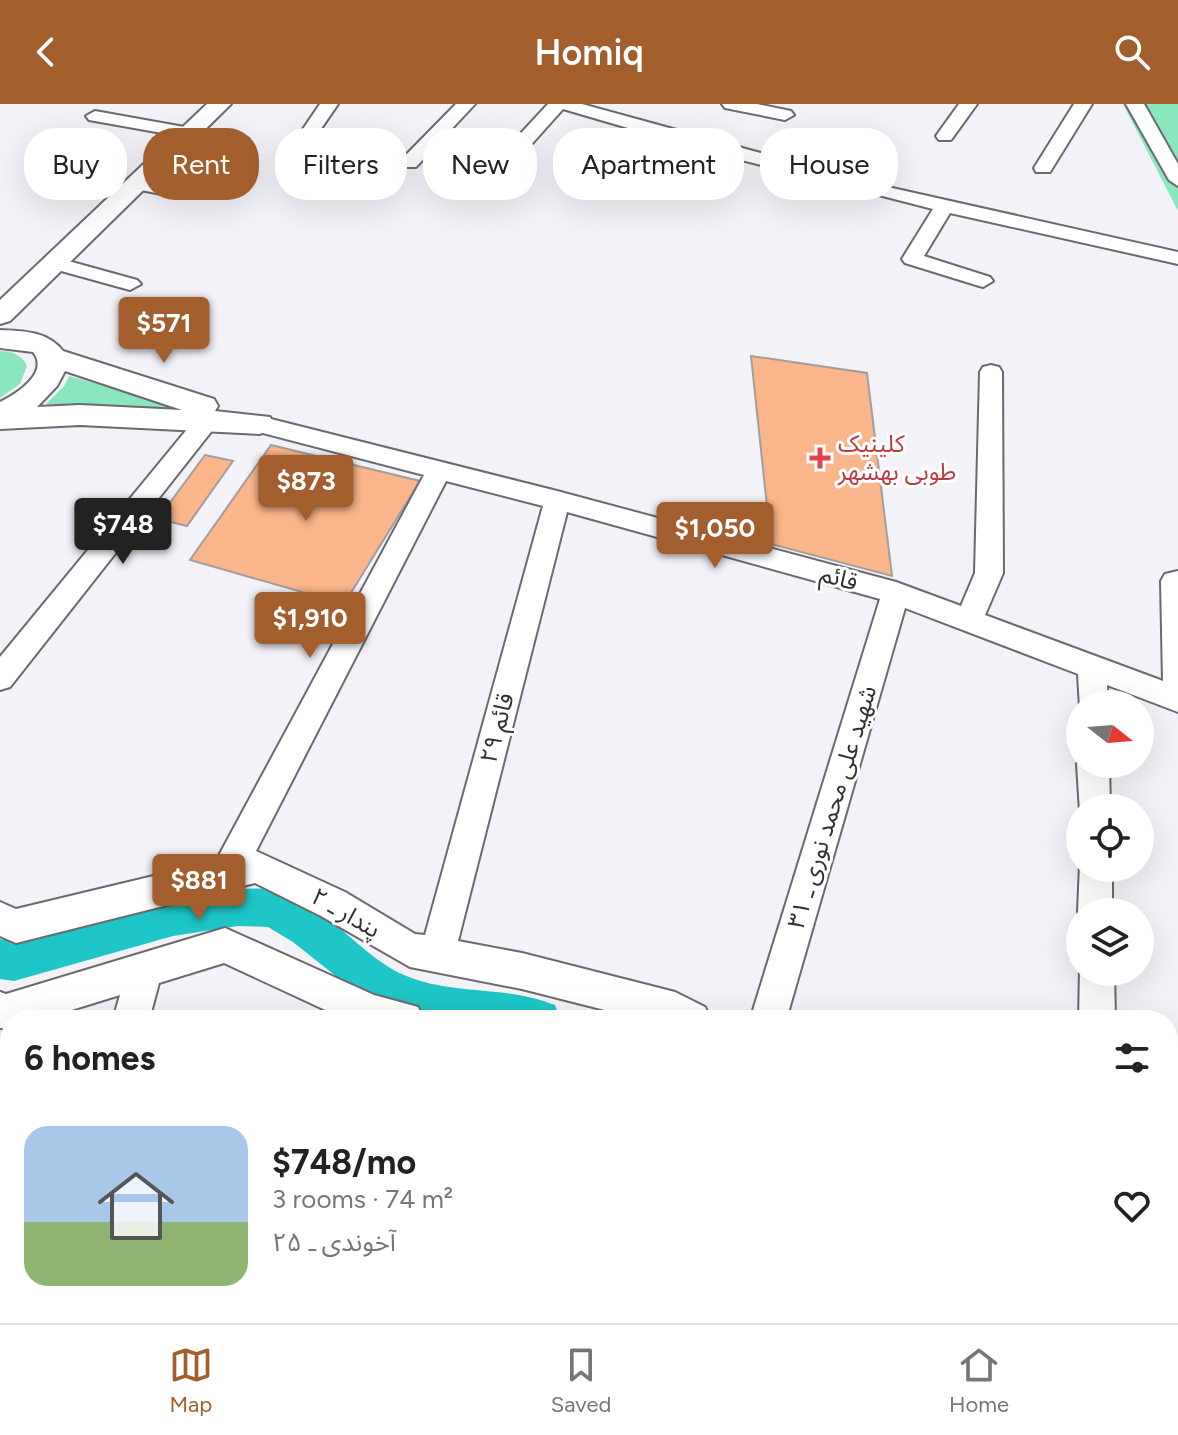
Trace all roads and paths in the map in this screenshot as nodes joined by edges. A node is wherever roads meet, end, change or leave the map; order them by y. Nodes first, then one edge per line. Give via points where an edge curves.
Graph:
1 (220, 104) edge
2 (329, 104) edge
3 (466, 104) edge
4 (558, 104) edge
5 (564, 104) edge
6 (731, 104) edge
7 (968, 104) edge
8 (1083, 104) edge
9 (1131, 105) edge
10 (785, 115) dead end
11 (95, 116) dead end
12 (143, 128) edge
13 (195, 128) edge
14 (313, 128) edge
15 (536, 128) edge
16 (945, 136) dead end
17 (409, 163) dead end
18 (1043, 168) dead end
19 (143, 179) edge
20 (1178, 180) edge
21 (138, 184) junction
22 (143, 185) edge
23 (944, 208) junction
24 (85, 236) junction
25 (1178, 258) edge
26 (61, 265) junction
27 (983, 281) dead end
28 (130, 284) dead end
29 (27, 286) junction
30 (0, 292) edge
31 (0, 315) edge
32 (0, 339) edge
33 (48, 352) junction
34 (991, 372) dead end
35 (0, 417) edge
36 (206, 422) junction
37 (259, 424) junction
38 (439, 471) junction
39 (557, 500) junction
40 (1175, 581) dead end
41 (896, 593) junction
42 (969, 620) junction
43 (1092, 666) junction
44 (0, 678) edge
45 (1178, 684) edge
46 (1093, 690) edge
47 (1178, 699) edge
48 (227, 874) junction
49 (0, 919) edge
50 (437, 955) junction
51 (145, 969) junction
52 (1096, 986) edge
53 (12, 1010) edge
54 (134, 1010) edge
55 (365, 1010) edge
56 (675, 1010) edge
57 (771, 1010) edge
58 (1097, 1010) edge

1 - 13 street
2 - 14 street
3 - 17 street
4 - 15 street
5 - 23 street via 634,119
6 - 10 street
7 - 16 street
8 - 18 street
9 - 20 street
11 - 12 street
19 - 21 street
21 - 22 street
21 - 24 street
23 - 25 street
23 - 27 street via 912,259
24 - 26 street
24 - 29 street
26 - 28 street
26 - 33 street via 35,303 32,320
29 - 30 street
29 - 31 street
32 - 33 street via 30,341
33 - 35 street via 53,368 48,381
33 - 37 street
34 - 42 street via 989,573
35 - 36 street
36 - 37 street
36 - 44 street
37 - 38 street, قائم
38 - 39 street, قائم
38 - 48 street
39 - 41 street, قائم
39 - 50 street, قائم ۲۹
40 - 45 street
41 - 42 street, قائم
41 - 57 street, شهید علی محمد نوری ـ ۳۱
42 - 43 street, قائم
43 - 46 street
43 - 47 street, قائم
48 - 49 street, پندار ـ ۲ via 16,926
48 - 50 street, پندار ـ ۲ via 257,867 410,950
50 - 56 street, پندار ـ ۲
51 - 53 street
51 - 54 street
51 - 55 street via 225,945
52 - 58 street

